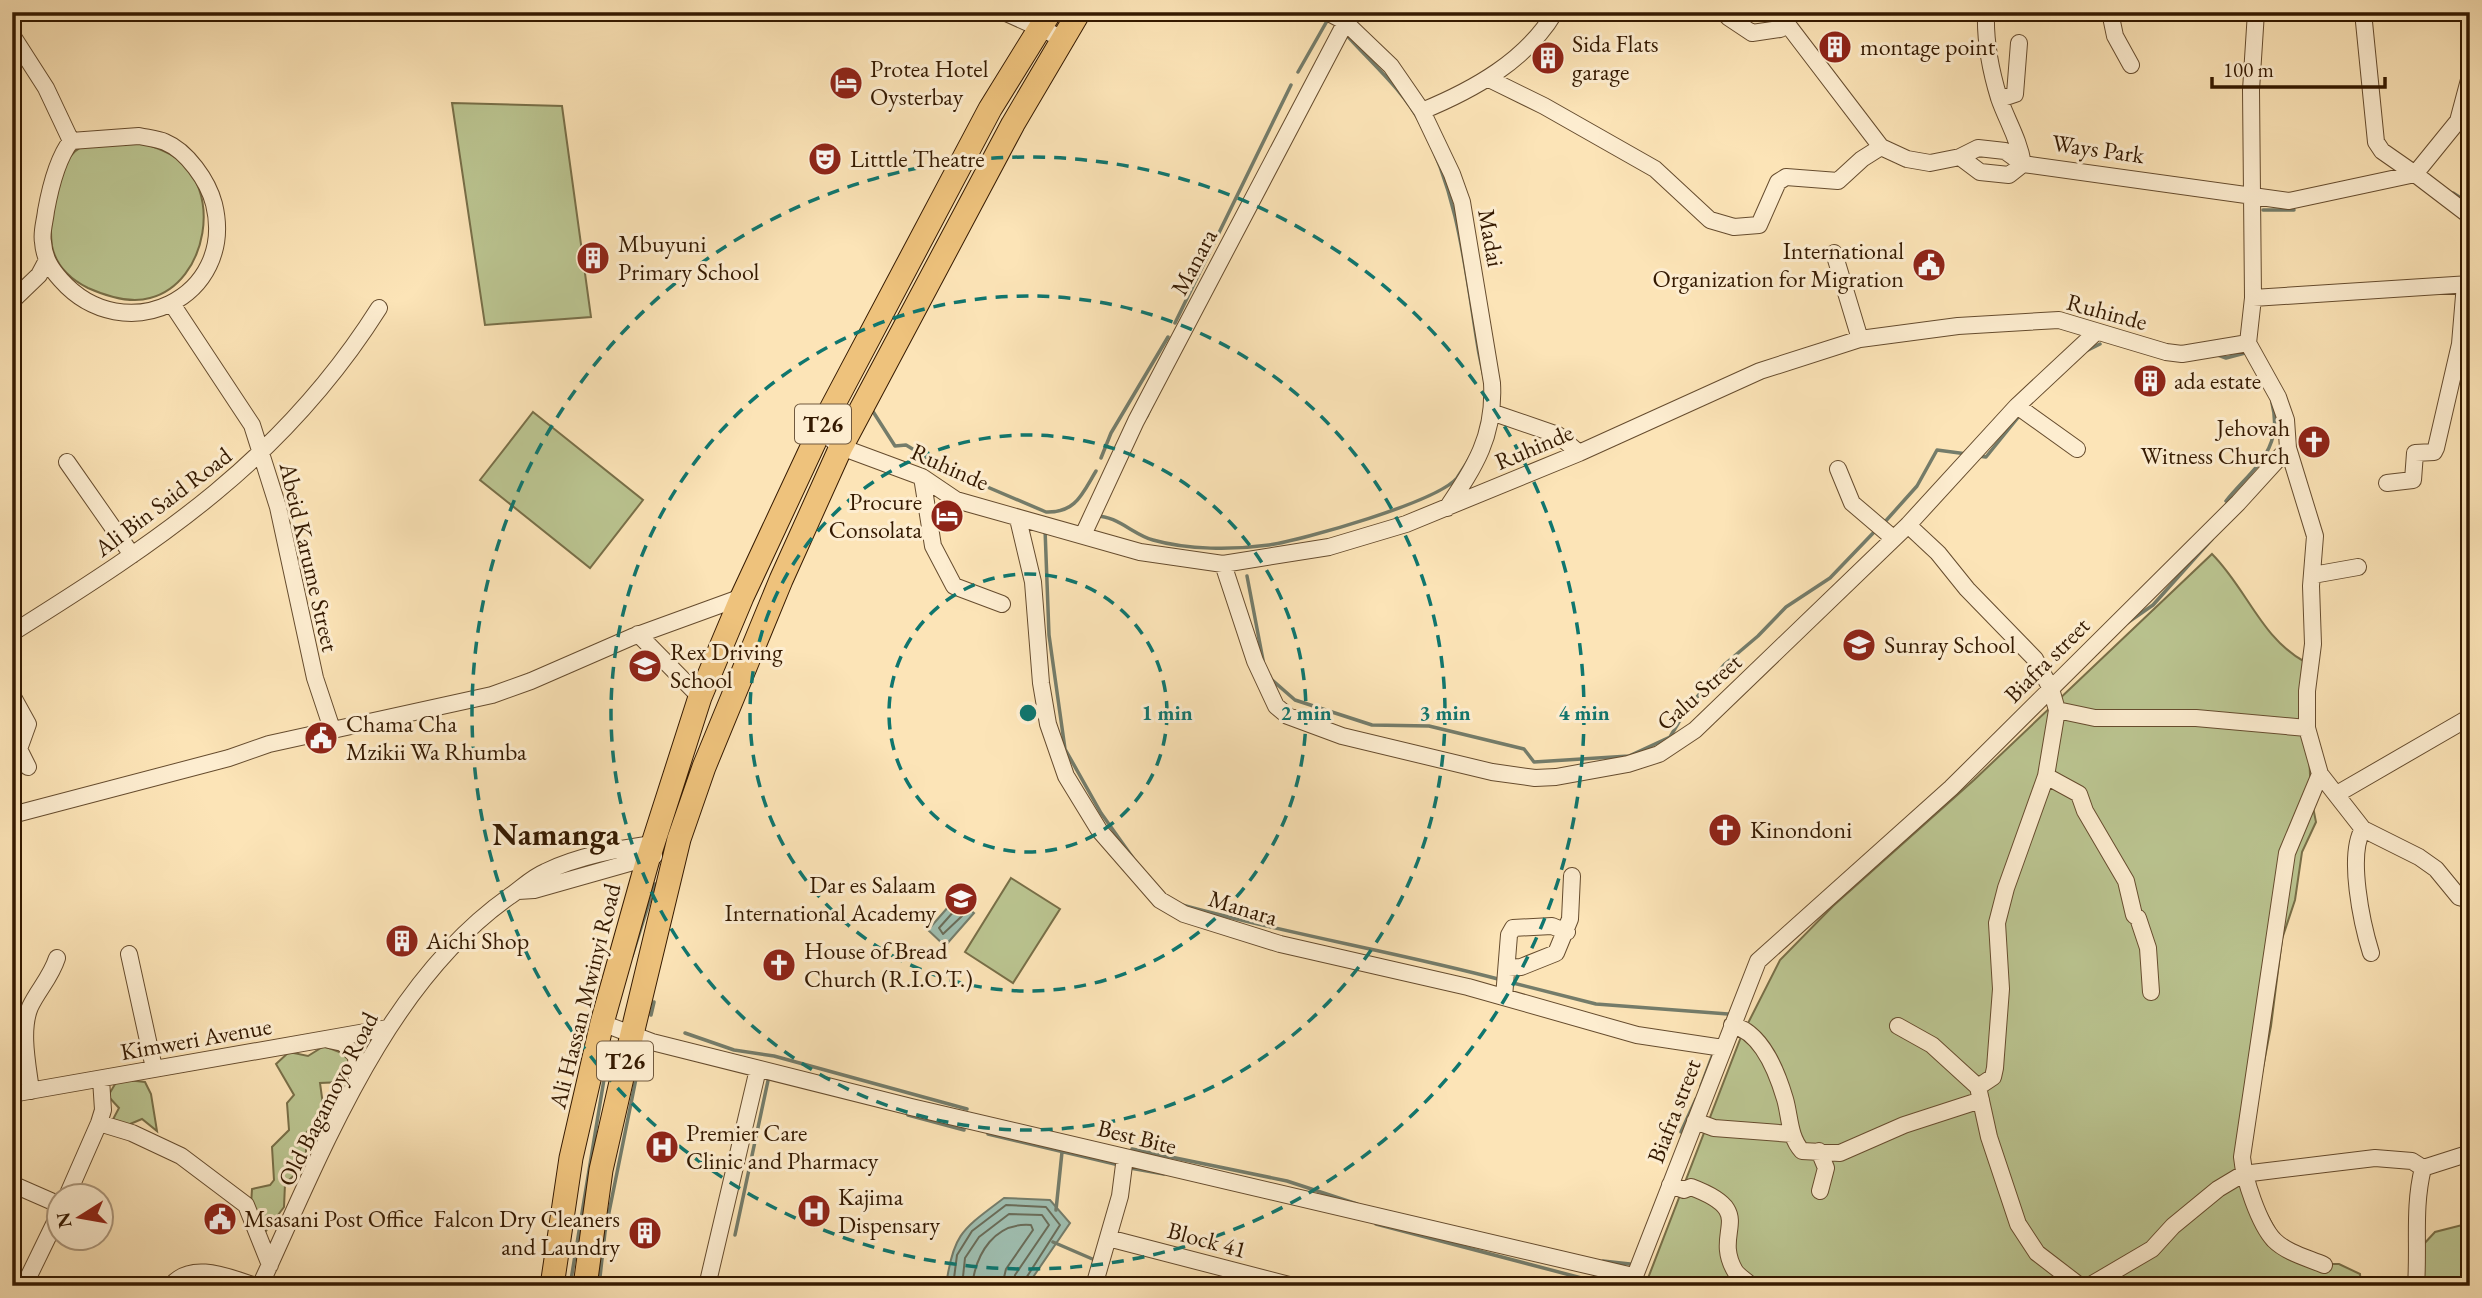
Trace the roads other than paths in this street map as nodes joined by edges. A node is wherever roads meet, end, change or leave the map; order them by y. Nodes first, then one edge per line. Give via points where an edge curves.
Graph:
1 (1004, 12) edge
2 (1327, 12) edge
3 (1555, 12) edge
4 (1986, 12) edge
5 (2110, 12) edge
6 (2256, 12) edge
7 (2363, 12) edge
8 (1048, 16) edge
9 (1348, 17) edge
10 (1728, 17) dead end
11 (1779, 19) edge
12 (1072, 25) edge
13 (12, 35) edge
14 (2019, 44) dead end
15 (2131, 65) dead end
16 (2470, 76) edge
17 (1489, 79) junction
18 (2000, 99) junction
19 (1422, 111) junction
20 (2464, 122) edge
21 (71, 141) junction
22 (1881, 147) junction
23 (1960, 157) junction
24 (2023, 164) junction
25 (2415, 174) junction
26 (2253, 196) junction
27 (2470, 216) edge
28 (1834, 253) dead end
29 (47, 260) junction
30 (2468, 284) edge
31 (2253, 298) junction
32 (12, 302) edge
33 (172, 304) junction
34 (379, 308) dead end
35 (2092, 330) junction
36 (1860, 339) junction
37 (2248, 343) junction
38 (2017, 407) junction
39 (1494, 413) junction
40 (820, 430) junction
41 (841, 447) junction
42 (2288, 448) junction
43 (2077, 449) dead end
44 (1579, 453) junction
45 (261, 455) junction
46 (67, 462) dead end
47 (1838, 469) dead end
48 (922, 477) junction
49 (2387, 483) dead end
50 (1447, 508) junction
51 (1018, 519) junction
52 (1908, 525) junction
53 (1083, 536) junction
54 (1893, 538) junction
55 (132, 555) junction
56 (1223, 564) junction
57 (2358, 567) dead end
58 (2313, 575) junction
59 (742, 597) junction
60 (1002, 604) dead end
61 (12, 634) edge
62 (638, 634) junction
63 (2051, 689) junction
64 (12, 695) edge
65 (700, 697) junction
66 (2057, 710) junction
67 (2470, 717) edge
68 (2307, 728) junction
69 (332, 729) junction
70 (28, 767) dead end
71 (2320, 774) junction
72 (2046, 776) junction
73 (2337, 794) junction
74 (12, 815) edge
75 (2363, 829) junction
76 (679, 839) junction
77 (651, 851) junction
78 (1572, 876) dead end
79 (2470, 900) edge
80 (1567, 932) junction
81 (2371, 953) dead end
82 (129, 954) dead end
83 (57, 958) dead end
84 (1506, 982) junction
85 (2151, 992) dead end
86 (602, 1023) junction
87 (1732, 1025) junction
88 (1898, 1026) dead end
89 (387, 1028) junction
90 (632, 1034) junction
91 (323, 1040) junction
92 (1723, 1048) junction
93 (154, 1068) junction
94 (758, 1069) junction
95 (101, 1079) junction
96 (356, 1084) junction
97 (31, 1091) junction
98 (12, 1094) edge
99 (1980, 1094) junction
100 (1695, 1121) junction
101 (99, 1123) junction
102 (1792, 1134) junction
103 (1819, 1151) junction
104 (2470, 1153) edge
105 (1125, 1157) junction
106 (2423, 1168) junction
107 (2243, 1174) junction
108 (73, 1182) edge
109 (12, 1184) edge
110 (1670, 1185) junction
111 (1820, 1191) dead end
112 (46, 1199) edge
113 (1108, 1238) junction
114 (46, 1241) edge
115 (270, 1265) junction
116 (2324, 1265) dead end
117 (1632, 1281) edge
118 (1260, 1282) edge
119 (2096, 1284) edge
120 (24, 1286) edge
121 (171, 1286) edge
122 (258, 1286) edge
123 (552, 1286) edge
124 (585, 1286) edge
125 (707, 1286) edge
126 (1094, 1286) edge
127 (1293, 1286) edge
128 (1752, 1286) edge
129 (2080, 1286) edge
130 (2416, 1286) edge

1 - 8 street
2 - 9 street, Madai
3 - 17 street via 1547,26
4 - 18 street via 1990,60
5 - 15 street via 2115,36
6 - 26 street via 2251,90
7 - 25 street via 2375,142
8 - 12 street
8 - 40 highway, Ali Hassan Mwinyi Road / T26 via 990,110
9 - 19 street, Madai
9 - 53 street, Manara via 1136,421
10 - 11 street via 1752,33
11 - 22 street
12 - 41 highway, T26 via 1013,124
13 - 21 street via 46,88
14 - 18 street via 2015,94
16 - 20 street
17 - 19 street
17 - 22 street via 1655,169 1710,220 1734,227 1759,225 1778,182 1786,177 1838,181
18 - 24 street via 2019,141
19 - 39 street, Madai via 1462,202
20 - 25 street
21 - 29 street via 50,189 42,241
21 - 33 street via 139,136 166,142 188,159 204,181 214,203 217,234 212,262 195,286
22 - 23 street, Ways Park via 1930,163
23 - 24 street, Ways Park via 1978,148 2004,151
23 - 24 street via 1980,172 2009,175
24 - 26 street, Ways Park
25 - 26 street, Ways Park via 2289,201
25 - 27 street
26 - 31 street
28 - 36 street
29 - 32 street
29 - 33 street via 88,303 135,315
30 - 31 street
30 - 49 street via 2460,344 2436,448 2415,453 2413,481
31 - 37 street
33 - 45 street, Ali Bin Said Road via 252,425
34 - 45 street, Abeid Karume Street via 347,360
35 - 36 street, Ruhinde via 2059,320 2012,321
35 - 37 street, Ruhinde via 2182,354
35 - 38 street, Galu Street via 2093,335
36 - 44 street, Ruhinde via 1760,371
37 - 42 street via 2278,397
38 - 43 street
38 - 52 street, Galu Street
39 - 44 street via 1558,435
39 - 50 street, Madai via 1474,467
40 - 41 street, Ruhinde
40 - 59 highway, Ali Hassan Mwinyi Road / T26
41 - 48 street, Ruhinde
41 - 76 highway, T26 via 781,580
42 - 58 street via 2315,536
42 - 63 street, Biafra street
44 - 50 street, Ruhinde
45 - 55 street, Ali Bin Said Road via 194,512
45 - 69 street, Abeid Karume Street via 278,507 315,678
46 - 55 street
47 - 54 street via 1852,503
48 - 51 street, Ruhinde via 956,500
48 - 60 street via 933,546 954,586
50 - 56 street, Ruhinde via 1329,547
51 - 53 street, Ruhinde
51 - 84 street, Manara via 1033,582 1048,724 1066,776 1099,830 1160,900 1184,914 1236,932
52 - 54 street, Galu Street
52 - 63 street via 2035,659
53 - 56 street, Ruhinde via 1140,552
54 - 56 street, Galu Street via 1680,743 1628,764 1535,778 1428,758 1287,716 1276,706 1255,661
55 - 61 street, Ali Bin Said Road
57 - 58 street
58 - 68 street via 2314,644
59 - 62 street
59 - 65 highway, Ali Hassan Mwinyi Road / T26
62 - 65 street
62 - 69 street via 492,695
63 - 66 street
63 - 87 street, Biafra street via 1951,788 1758,961
64 - 70 street via 28,724 19,749
65 - 77 highway, Ali Hassan Mwinyi Road / T26
66 - 68 street via 2095,718 2196,718
66 - 72 street
67 - 73 street
68 - 71 street
69 - 74 street
71 - 73 street
71 - 107 street via 2287,853 2242,1141
72 - 85 street via 2079,794 2126,881 2148,948
72 - 99 street via 2000,907 2001,989 1995,1068
73 - 75 street
75 - 79 street via 2419,857 2436,869 2459,897
75 - 81 street via 2354,847 2360,908
76 - 77 street, Old Bagamoyo Road
76 - 90 highway, T26
77 - 86 highway, Ali Hassan Mwinyi Road / T26
77 - 89 street, Old Bagamoyo Road via 534,890 518,891 457,938
78 - 80 street
80 - 84 street via 1556,953 1521,967
80 - 84 street via 1552,926 1513,928
82 - 93 street
83 - 97 street via 27,1022
84 - 92 street, Manara via 1637,1035
86 - 90 street, Best Bite
86 - 123 highway, Ali Hassan Mwinyi Road / T26 via 571,1158
87 - 92 street, Biafra street
87 - 102 street via 1756,1040 1774,1066
88 - 99 street via 1932,1045
89 - 91 street, Kimweri Avenue
89 - 96 street, Old Bagamoyo Road
90 - 94 street, Best Bite
90 - 124 highway, T26 via 601,1170
91 - 93 street, Kimweri Avenue
91 - 96 street via 350,1049 358,1066
92 - 100 street, Biafra street
93 - 95 street, Kimweri Avenue
94 - 105 street, Best Bite
94 - 125 street
95 - 97 street, Kimweri Avenue
95 - 101 street
96 - 115 street, Old Bagamoyo Road
97 - 98 street, Kimweri Avenue
99 - 103 street via 1840,1153
99 - 129 street via 2018,1224 2037,1253
100 - 102 street via 1714,1128
100 - 110 street, Biafra street
101 - 108 street
101 - 115 street via 173,1152 246,1205
102 - 103 street via 1802,1151
103 - 111 street via 1825,1168
104 - 106 street
105 - 113 street
105 - 117 street, Best Bite
106 - 107 street via 2412,1160 2375,1158
106 - 130 street via 2414,1232
107 - 116 street via 2275,1241
107 - 119 street via 2191,1211 2152,1249
109 - 112 street
110 - 117 street, Biafra street
110 - 128 street via 1684,1190 1691,1187 1727,1206 1731,1260 1735,1271
113 - 118 street, Block 41
113 - 126 street
114 - 120 street
115 - 122 street, Old Bagamoyo Road
118 - 127 street, Block 41
121 - 122 street via 182,1275 201,1272

